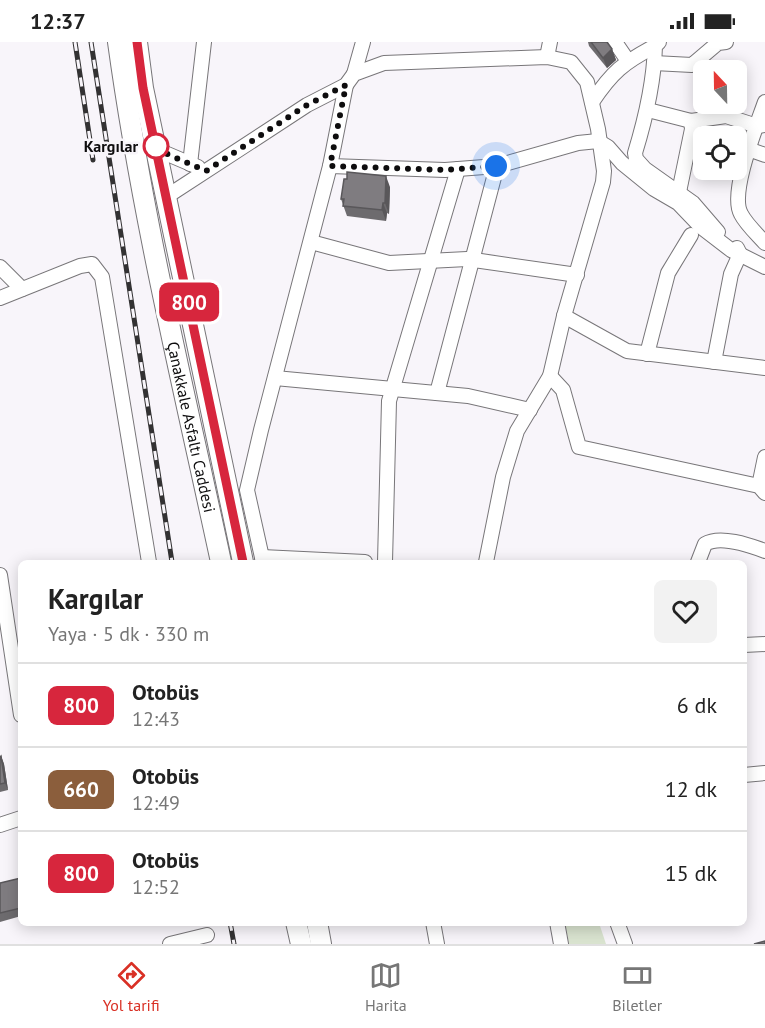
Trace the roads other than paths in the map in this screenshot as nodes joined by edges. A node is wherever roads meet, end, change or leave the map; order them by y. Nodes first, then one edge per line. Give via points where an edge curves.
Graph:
1 (118, 42) edge
2 (137, 42) edge
3 (204, 42) edge
4 (363, 42) edge
5 (550, 42) edge
6 (615, 42) edge
7 (726, 42) edge
8 (651, 45) edge
9 (547, 57) junction
10 (628, 61) junction
11 (654, 63) junction
12 (350, 79) junction
13 (592, 102) junction
14 (765, 102) edge
15 (648, 110) junction
16 (691, 121) junction
17 (761, 125) edge
18 (598, 141) junction
19 (155, 142) junction
20 (748, 149) junction
21 (765, 155) edge
22 (190, 164) junction
23 (330, 166) junction
24 (496, 166) junction
25 (458, 169) junction
26 (206, 171) junction
27 (679, 192) junction
28 (166, 197) junction
29 (690, 234) dead end
30 (310, 242) junction
31 (765, 243) edge
32 (740, 254) junction
33 (472, 259) junction
34 (430, 261) junction
35 (0, 267) edge
36 (765, 267) edge
37 (577, 275) junction
38 (22, 289) junction
39 (0, 298) edge
40 (564, 316) junction
41 (647, 354) junction
42 (714, 362) junction
43 (765, 368) edge
44 (550, 376) junction
45 (275, 378) junction
46 (394, 389) junction
47 (437, 393) junction
48 (530, 410) junction
49 (765, 457) edge
50 (762, 490) edge
51 (765, 551) edge
52 (149, 560) edge
53 (221, 560) edge
54 (243, 560) edge
55 (263, 560) edge
56 (385, 560) edge
57 (486, 560) edge
58 (699, 560) edge
59 (0, 575) edge
60 (765, 644) edge
61 (747, 645) edge
62 (18, 695) edge
63 (765, 773) edge
64 (747, 775) edge
65 (18, 819) edge
66 (0, 825) edge
67 (297, 926) edge
68 (317, 926) edge
69 (434, 926) edge
70 (558, 926) edge
71 (618, 926) edge
72 (207, 934) edge
73 (170, 944) edge
74 (301, 944) edge
75 (321, 944) edge
76 (437, 944) edge
77 (561, 944) edge
78 (625, 944) edge

1 - 53 highway, Çanakkale Asfaltı Caddesi via 150,228
2 - 19 highway
3 - 22 street
4 - 12 street
5 - 9 street
6 - 10 street
7 - 11 street via 718,43 692,65
8 - 10 street
8 - 11 street
9 - 12 street via 384,63
9 - 13 street via 571,62 587,82
10 - 13 street via 609,76
11 - 15 street
12 - 23 street
12 - 26 street
13 - 18 street
14 - 17 street
15 - 16 street
15 - 27 street via 636,159
16 - 17 street via 726,116
16 - 27 street
17 - 20 street
18 - 24 street
18 - 32 street via 654,189 678,203 701,227
18 - 37 street via 603,182
19 - 22 street via 165,153
19 - 28 highway
20 - 21 street
20 - 31 street via 737,198 740,213
22 - 26 street
23 - 25 street
23 - 30 street
24 - 25 street
24 - 33 street
25 - 34 street
26 - 28 street
27 - 32 street via 718,232 734,242
28 - 54 highway
29 - 41 street via 668,273
30 - 34 street via 389,262
30 - 45 street
32 - 36 street
32 - 42 street via 731,274
33 - 34 street
33 - 37 street
33 - 47 street
34 - 46 street
35 - 38 street
37 - 40 street
38 - 39 street
38 - 52 street via 92,264 102,278
40 - 41 street via 627,351
40 - 44 street
41 - 42 street
42 - 43 street
44 - 48 street
44 - 50 street via 563,390 579,447
45 - 46 street
45 - 55 street via 247,490
46 - 47 street
46 - 56 street via 389,401
47 - 48 street
48 - 57 street via 518,431 503,477
49 - 50 street
51 - 58 street via 712,540 705,544
59 - 62 street
60 - 61 street
63 - 64 street
65 - 66 street
67 - 74 highway
68 - 75 highway
69 - 76 street
70 - 77 street
71 - 78 street
72 - 73 street

